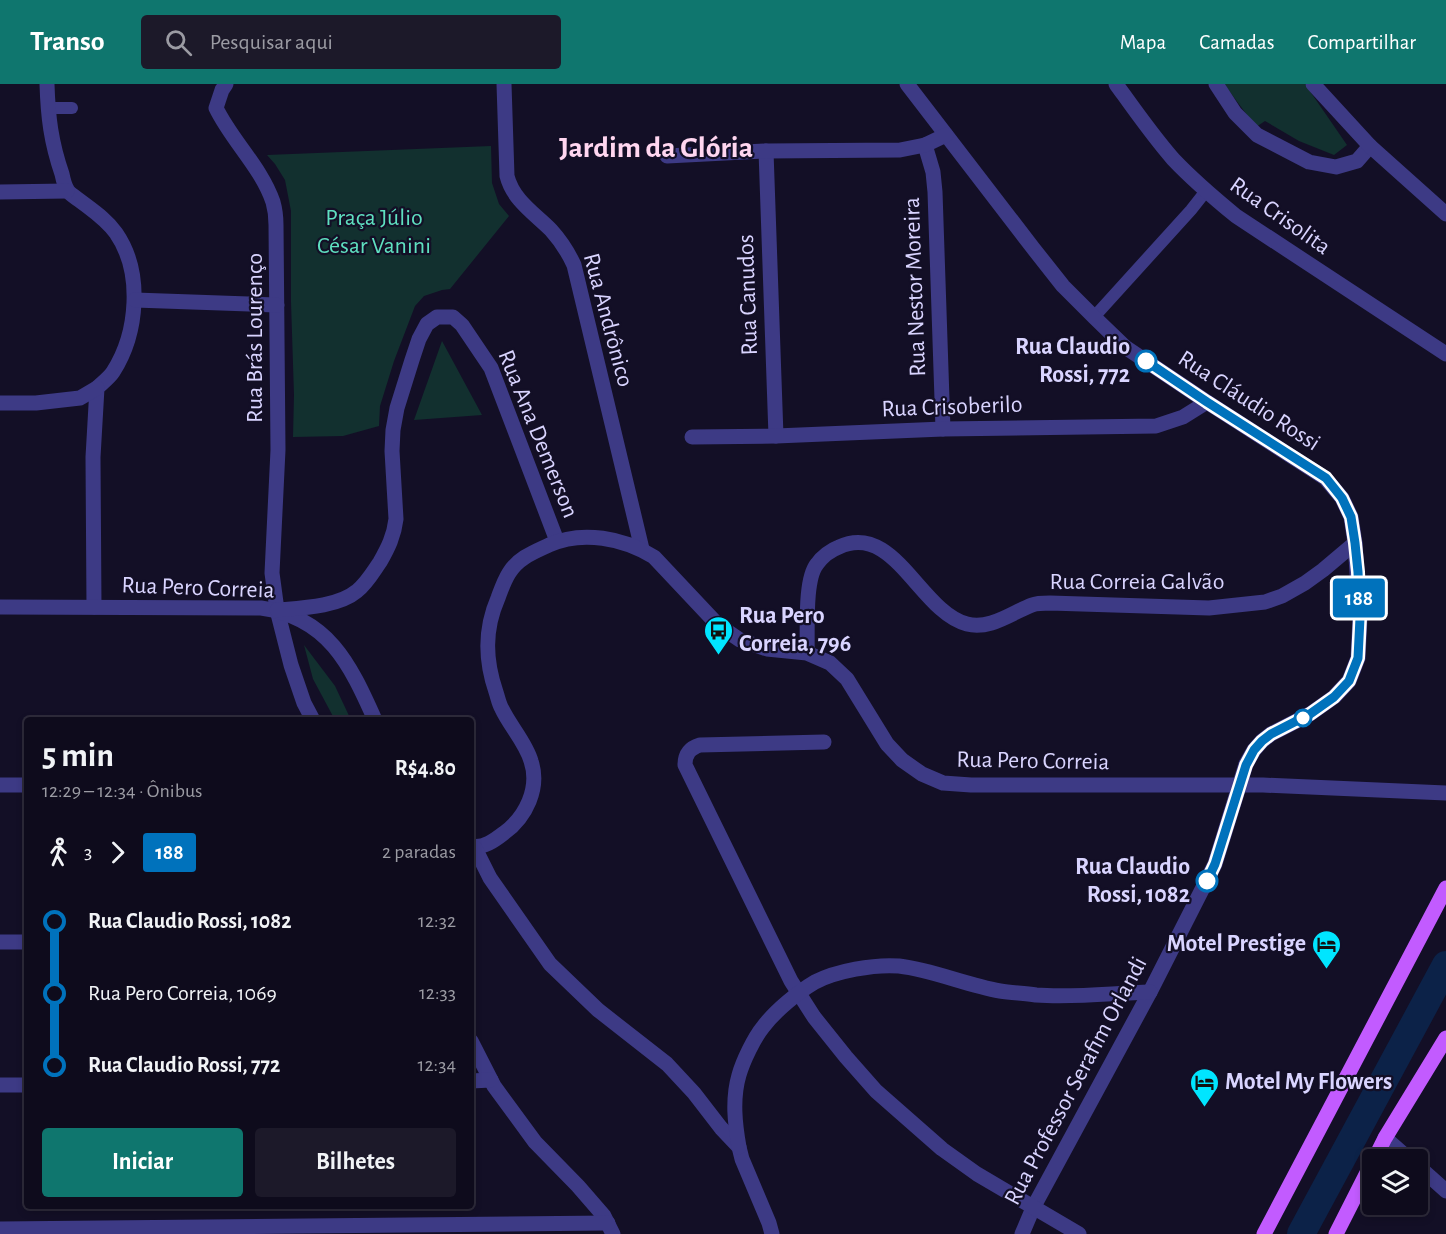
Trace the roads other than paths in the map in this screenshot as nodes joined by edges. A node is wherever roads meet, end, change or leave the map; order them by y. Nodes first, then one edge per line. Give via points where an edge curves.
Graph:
1 (47, 84) edge
2 (226, 84) edge
3 (504, 84) edge
4 (1116, 84) edge
5 (1216, 84) edge
6 (1313, 84) edge
7 (909, 85) edge
8 (48, 108) junction
9 (72, 108) dead end
10 (946, 135) junction
11 (925, 145) junction
12 (1370, 146) junction
13 (766, 151) junction
14 (667, 156) dead end
15 (67, 191) junction
16 (1206, 191) junction
17 (0, 192) edge
18 (1446, 214) edge
19 (135, 300) junction
20 (277, 305) junction
21 (1094, 317) junction
22 (1446, 354) edge
23 (97, 388) junction
24 (1207, 402) junction
25 (0, 404) edge
26 (943, 429) junction
27 (776, 436) junction
28 (692, 437) dead end
29 (557, 541) junction
30 (1355, 543) junction
31 (642, 549) junction
32 (0, 607) edge
33 (94, 607) junction
34 (277, 610) junction
35 (807, 654) junction
36 (312, 717) edge
37 (374, 717) edge
38 (824, 742) dead end
39 (0, 785) edge
40 (24, 785) edge
41 (1241, 785) junction
42 (1446, 793) edge
43 (474, 847) edge
44 (474, 849) edge
45 (1446, 888) edge
46 (0, 942) edge
47 (24, 942) edge
48 (1150, 992) junction
49 (799, 994) junction
50 (1446, 1038) edge
51 (474, 1047) edge
52 (491, 1080) junction
53 (474, 1081) edge
54 (0, 1085) edge
55 (24, 1085) edge
56 (1385, 1138) junction
57 (739, 1147) junction
58 (1379, 1149) edge
59 (1398, 1149) edge
60 (1428, 1175) edge
61 (1362, 1183) edge
62 (1446, 1191) edge
63 (1033, 1208) junction
64 (0, 1229) edge
65 (610, 1229) edge
66 (772, 1234) edge
67 (1022, 1234) edge
68 (1079, 1234) edge
69 (1264, 1234) edge
70 (1336, 1234) edge

1 - 8 street
2 - 20 street, Rua Brás Lourenço via 216,108 254,165 275,209
3 - 31 street, Rua Andrônico via 510,187 566,249 574,265
4 - 16 street, Rua Crisolita via 1144,124
5 - 12 street via 1235,113 1257,135 1310,162 1336,167 1357,161
6 - 12 street
7 - 10 street, Rua Cláudio Rossi
8 - 9 street
8 - 15 street via 53,147
10 - 11 street
10 - 21 street, Rua Cláudio Rossi via 1064,286
11 - 13 street via 900,150
11 - 26 street, Rua Nestor Moreira via 935,192
12 - 18 street
13 - 14 street
13 - 27 street, Rua Canudos
15 - 17 street
15 - 19 street via 117,233 127,254
16 - 21 street
16 - 22 street, Rua Crisolita via 1236,216
19 - 20 street
19 - 23 street via 124,351 112,373
20 - 34 street, Rua Brás Lourenço via 278,450 272,573
21 - 24 street, Rua Cláudio Rossi via 1125,347
23 - 25 street via 80,398
23 - 33 street via 93,457
24 - 26 street, Rua Crisoberilo via 1184,417 1156,426
24 - 30 street, Rua Cláudio Rossi via 1326,478 1351,517
26 - 27 street, Rua Crisoberilo
27 - 28 street, Rua Crisoberilo
29 - 31 street, Rua Pero Correia via 608,538
29 - 34 street, Rua Ana Demerson via 491,368 462,325 453,317 437,317 427,324 419,339 397,408 392,451 396,519 390,544 369,579 348,597 313,607
29 - 43 street, Rua Pero Correia via 520,560 509,573 490,620 489,672 501,708 531,760 534,775 522,816 487,844
30 - 35 street, Rua Correia Galvão via 1305,583 1265,602 1209,608 1034,604 988,625 976,626 944,613 884,550 851,542 816,564 809,584
30 - 41 street, Rua Cláudio Rossi via 1360,618 1358,658 1349,681 1310,714 1262,741 1246,765
31 - 35 street, Rua Pero Correia via 665,567 718,625 740,640 766,649
32 - 33 street, Rua Pero Correia
33 - 34 street, Rua Pero Correia
34 - 36 street, Rua Brás Lourenço via 296,683
34 - 37 street, Rua Pero Correia via 307,623 333,644 351,668
35 - 41 street, Rua Pero Correia via 830,663 847,679 887,744 902,760 943,783
38 - 49 street via 700,745 690,749 685,759 686,770
39 - 40 street
41 - 42 street, Rua Pero Correia
41 - 48 street, Rua Professor Serafim Orlandi via 1215,864
44 - 57 street via 550,964 597,1010 667,1064
45 - 69 main road
46 - 47 street
48 - 49 street via 1037,995 898,966 872,966 815,982
48 - 63 street, Rua Professor Serafim Orlandi
49 - 57 street via 762,1028 739,1076 734,1101
49 - 63 street via 876,1091 942,1149
50 - 56 main road
51 - 52 street
52 - 53 street
52 - 65 street via 535,1142 604,1216
54 - 55 street
56 - 58 main road
56 - 59 street
57 - 66 street
60 - 62 street
61 - 70 main road
63 - 67 street, Rua Professor Serafim Orlandi
63 - 68 street
64 - 65 street

